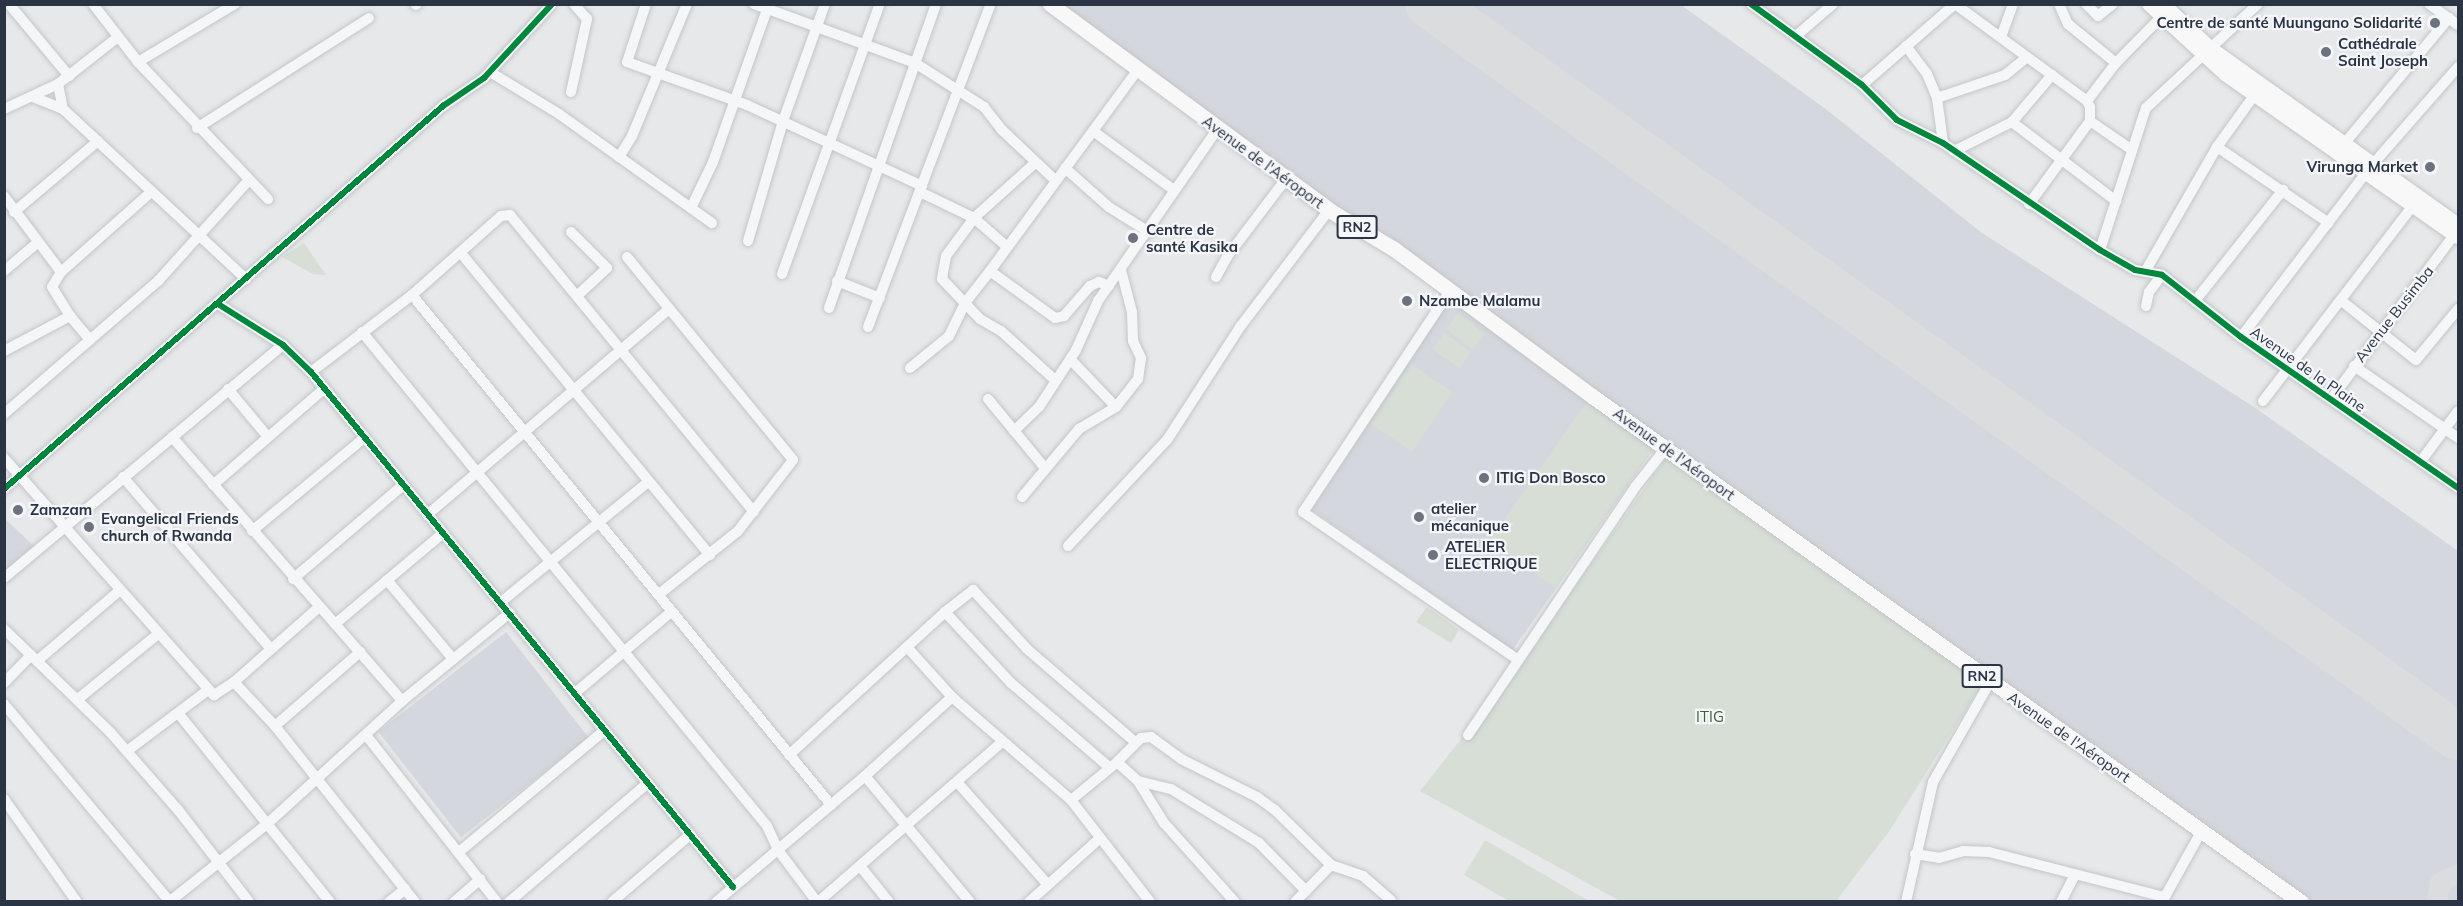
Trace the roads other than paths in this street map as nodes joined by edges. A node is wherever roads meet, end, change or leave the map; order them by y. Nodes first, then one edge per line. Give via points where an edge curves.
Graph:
1 (9, 4) edge
2 (93, 4) edge
3 (235, 4) edge
4 (552, 4) edge
5 (574, 4) edge
6 (646, 4) edge
7 (687, 4) edge
8 (754, 4) edge
9 (825, 4) edge
10 (880, 4) edge
11 (936, 4) edge
12 (991, 4) edge
13 (1050, 4) edge
14 (1833, 4) edge
15 (1955, 4) edge
16 (2013, 4) edge
17 (2059, 4) edge
18 (2086, 4) edge
19 (2113, 4) edge
20 (2149, 4) edge
21 (2258, 4) edge
22 (2429, 4) edge
23 (1757, 6) edge
24 (768, 7) edge
25 (4, 8) edge
26 (2164, 11) edge
27 (369, 18) dead end
28 (2454, 22) edge
29 (817, 27) junction
30 (1796, 36) junction
31 (118, 37) junction
32 (2001, 37) junction
33 (865, 44) junction
34 (1906, 46) junction
35 (2206, 52) junction
36 (2027, 57) junction
37 (138, 62) junction
38 (915, 63) junction
39 (2116, 63) junction
40 (2458, 67) edge
41 (1139, 68) junction
42 (659, 71) junction
43 (490, 72) junction
44 (2052, 75) junction
45 (69, 76) junction
46 (58, 84) junction
47 (1862, 85) junction
48 (959, 89) junction
49 (2258, 90) junction
50 (571, 92) dead end
51 (33, 97) junction
52 (1937, 98) junction
53 (735, 101) junction
54 (2087, 101) junction
55 (4, 109) edge
56 (63, 110) junction
57 (783, 121) junction
58 (2090, 121) junction
59 (2012, 122) junction
60 (197, 128) junction
61 (1217, 129) junction
62 (1093, 131) junction
63 (829, 140) junction
64 (98, 141) junction
65 (1943, 143) junction
66 (2217, 147) junction
67 (2341, 148) junction
68 (2132, 150) junction
69 (1954, 151) junction
70 (619, 157) junction
71 (2058, 160) junction
72 (1035, 163) junction
73 (879, 164) junction
74 (1065, 168) junction
75 (2370, 169) junction
76 (1286, 179) junction
77 (1055, 180) junction
78 (248, 181) junction
79 (921, 189) junction
80 (1174, 190) junction
81 (2283, 190) junction
82 (151, 192) junction
83 (5, 196) edge
84 (268, 199) dead end
85 (2116, 201) junction
86 (2416, 201) junction
87 (2029, 204) junction
88 (691, 208) junction
89 (1329, 210) junction
90 (14, 212) junction
91 (974, 218) junction
92 (712, 223) dead end
93 (2329, 223) junction
94 (571, 232) dead end
95 (1149, 232) junction
96 (2458, 232) edge
97 (201, 236) junction
98 (748, 241) dead end
99 (36, 244) junction
100 (1006, 246) junction
101 (2100, 250) junction
102 (460, 252) junction
103 (627, 257) dead end
104 (1121, 270) junction
105 (2146, 270) junction
106 (990, 271) junction
107 (4, 272) edge
108 (61, 272) junction
109 (782, 274) dead end
110 (2162, 275) junction
111 (1216, 277) dead end
112 (246, 279) junction
113 (837, 281) junction
114 (1109, 286) junction
115 (1450, 291) junction
116 (412, 295) junction
117 (578, 295) junction
118 (880, 298) junction
119 (2195, 301) junction
120 (2343, 302) junction
121 (965, 303) junction
122 (218, 304) junction
123 (2146, 306) dead end
124 (829, 308) dead end
125 (669, 309) junction
126 (2458, 309) edge
127 (70, 316) junction
128 (868, 327) dead end
129 (2382, 331) junction
130 (362, 332) junction
131 (2241, 337) junction
132 (90, 340) junction
133 (283, 345) junction
134 (4, 351) edge
135 (621, 351) junction
136 (1070, 359) junction
137 (2354, 366) junction
138 (910, 368) dead end
139 (2289, 370) junction
140 (311, 372) junction
141 (1054, 379) junction
142 (228, 389) junction
143 (324, 389) junction
144 (573, 390) junction
145 (988, 399) dead end
146 (2331, 399) junction
147 (2264, 401) dead end
148 (1116, 407) junction
149 (2458, 411) edge
150 (4, 414) edge
151 (2444, 429) junction
152 (1014, 431) junction
153 (524, 433) junction
154 (172, 437) junction
155 (268, 437) junction
156 (364, 438) junction
157 (2458, 438) edge
158 (1666, 448) junction
159 (4, 458) edge
160 (2421, 461) junction
161 (1044, 467) junction
162 (476, 472) junction
163 (17, 477) junction
164 (123, 477) junction
165 (648, 482) junction
166 (213, 485) junction
167 (402, 486) junction
168 (2458, 488) edge
169 (4, 489) edge
170 (1022, 497) dead end
171 (754, 512) junction
172 (427, 515) junction
173 (599, 523) junction
174 (65, 525) junction
175 (252, 531) junction
176 (443, 533) junction
177 (1068, 546) dead end
178 (710, 555) junction
179 (550, 561) junction
180 (4, 578) edge
181 (293, 579) junction
182 (387, 579) junction
183 (120, 590) junction
184 (658, 595) junction
185 (501, 602) junction
186 (318, 608) junction
187 (671, 612) junction
188 (945, 612) junction
189 (510, 613) junction
190 (335, 624) junction
191 (4, 629) edge
192 (158, 634) junction
193 (907, 647) junction
194 (270, 648) junction
195 (625, 650) junction
196 (360, 652) junction
197 (34, 658) junction
198 (453, 659) junction
199 (1518, 660) junction
200 (234, 682) junction
201 (1990, 682) junction
202 (4, 683) edge
203 (208, 690) junction
204 (575, 693) junction
205 (952, 697) junction
206 (78, 699) junction
207 (402, 701) junction
208 (4, 704) edge
209 (178, 713) junction
210 (275, 726) junction
211 (605, 730) junction
212 (366, 735) junction
213 (1468, 735) dead end
214 (1003, 741) junction
215 (1135, 742) junction
216 (127, 751) junction
217 (789, 755) junction
218 (1114, 765) junction
219 (866, 776) junction
220 (317, 780) junction
221 (1138, 781) junction
222 (957, 782) junction
223 (648, 783) junction
224 (4, 800) edge
225 (1071, 800) junction
226 (831, 805) junction
227 (267, 824) junction
228 (908, 827) junction
229 (2202, 830) junction
230 (690, 835) junction
231 (1100, 838) junction
232 (778, 850) junction
233 (459, 852) junction
234 (1915, 854) junction
235 (218, 862) junction
236 (1331, 865) junction
237 (860, 866) junction
238 (2075, 874) junction
239 (480, 879) junction
240 (1047, 885) junction
241 (733, 887) junction
242 (405, 889) junction
243 (1306, 891) junction
244 (1144, 899) edge
245 (2163, 899) edge
246 (2290, 899) edge
247 (1391, 900) dead end
248 (170, 901) edge
249 (1298, 901) edge
250 (77, 902) edge
251 (249, 902) edge
252 (330, 902) edge
253 (389, 902) edge
254 (415, 902) edge
255 (454, 902) edge
256 (497, 902) edge
257 (509, 902) edge
258 (612, 902) edge
259 (716, 902) edge
260 (818, 902) edge
261 (889, 902) edge
262 (970, 902) edge
263 (1029, 902) edge
264 (1235, 902) edge
265 (1906, 902) edge
266 (2061, 902) edge

1 - 25 street
1 - 45 street
2 - 31 street
3 - 37 street
4 - 43 street
5 - 50 street via 587,19
6 - 42 street via 627,62
7 - 42 street
8 - 24 street
9 - 29 street
10 - 33 street
11 - 38 street
12 - 48 street
13 - 41 highway, Avenue de l'Aéroport / RN2
14 - 30 street
15 - 32 street
15 - 34 street
16 - 32 street
17 - 39 street via 2068,24
18 - 19 street via 2098,16
20 - 26 main road
21 - 35 street
22 - 28 street
23 - 30 street, Avenue de la Plaine
24 - 29 street
24 - 53 street
26 - 35 main road
26 - 39 street
27 - 60 street
28 - 67 street
29 - 33 street
29 - 57 street
30 - 47 street, Avenue de la Plaine
31 - 37 street
31 - 45 street
32 - 36 street
33 - 38 street
33 - 63 street
34 - 47 street
34 - 52 street via 1927,74
35 - 49 main road
35 - 68 street via 2146,108
36 - 44 street
36 - 52 street via 2005,75
37 - 60 street
38 - 48 street
38 - 73 street
39 - 54 street
40 - 75 street
41 - 61 highway, Avenue de l'Aéroport / RN2
41 - 62 street
42 - 53 street
42 - 70 street
43 - 70 street via 560,114
43 - 112 street via 443,106
44 - 54 street
44 - 59 street
45 - 46 street
46 - 51 street
46 - 56 street
47 - 65 street, Avenue de la Plaine via 1897,120
48 - 72 street via 992,114 1002,130
48 - 79 street
49 - 66 street
49 - 67 main road
51 - 55 street
51 - 56 street
52 - 65 street
53 - 57 street
53 - 88 street
54 - 58 street
56 - 64 street
57 - 63 street
57 - 98 street
58 - 68 street
58 - 71 street
59 - 69 street
59 - 71 street
60 - 78 street
61 - 76 highway, Avenue de l'Aéroport / RN2
61 - 80 street
62 - 74 street
62 - 80 street
63 - 73 street
63 - 109 street
64 - 82 street
64 - 90 street
65 - 69 street, Avenue de la Plaine
66 - 81 street
66 - 105 street
67 - 75 main road
68 - 85 street
69 - 87 street, Avenue de la Plaine
70 - 88 street
71 - 85 street
71 - 87 street
72 - 77 street
72 - 91 street
73 - 79 street
73 - 113 street
74 - 77 street
74 - 95 street via 1109,207
75 - 86 main road
75 - 93 street
76 - 89 highway, Avenue de l'Aéroport / RN2
76 - 111 street
77 - 100 street
78 - 84 street
78 - 97 street
79 - 91 street
79 - 118 street
80 - 95 street
81 - 93 street
81 - 119 street
82 - 97 street
82 - 108 street
83 - 90 street
85 - 101 street
86 - 96 main road
86 - 120 street
87 - 101 street, Avenue de la Plaine
88 - 92 street
89 - 115 highway, Avenue de l'Aéroport / RN2 via 1394,249
89 - 177 street via 1283,267 1167,440
90 - 99 street
91 - 100 street
91 - 121 street via 942,267 942,279
93 - 131 street
94 - 117 street via 607,268
95 - 104 street
96 - 129 street, Avenue Busimba
97 - 112 street
97 - 132 street via 159,280
99 - 107 street
99 - 108 street
100 - 106 street
101 - 105 street, Avenue de la Plaine via 2135,270
102 - 116 street
102 - 117 street via 501,216 510,214
102 - 144 street via 490,283
103 - 125 street
104 - 114 street
104 - 148 street via 1132,312 1133,340 1142,365 1138,379
105 - 110 street, Avenue de la Plaine
106 - 114 street via 1055,318 1064,316 1094,283
106 - 121 street
108 - 127 street via 52,287
110 - 119 street, Avenue de la Plaine
110 - 123 street via 2149,292
112 - 122 street
113 - 118 street
113 - 124 street
114 - 136 street
115 - 158 highway, Avenue de l'Aéroport / RN2
115 - 199 street via 1303,512
116 - 130 street
116 - 153 street
117 - 135 street
118 - 128 street
119 - 131 street, Avenue de la Plaine
120 - 129 street
120 - 139 street
121 - 138 street via 945,342
121 - 141 street
122 - 133 street
122 - 163 street
125 - 135 street
125 - 171 street via 793,460
126 - 129 street via 2416,360
127 - 132 street
127 - 134 street
129 - 137 street, Avenue Busimba
130 - 140 street
130 - 162 street
131 - 139 street, Avenue de la Plaine
132 - 150 street
133 - 140 street
133 - 142 street
135 - 144 street
135 - 171 street
136 - 141 street
136 - 148 street
137 - 146 street, Avenue Busimba
137 - 151 street
139 - 146 street, Avenue de la Plaine
139 - 147 street
140 - 143 street
141 - 152 street via 1031,418
142 - 154 street
142 - 155 street
143 - 155 street
143 - 156 street
144 - 153 street
144 - 165 street
145 - 152 street
146 - 160 street, Avenue de la Plaine
148 - 161 street via 1081,427
149 - 151 street
151 - 157 street
151 - 160 street
152 - 161 street
153 - 162 street
153 - 173 street
154 - 164 street
154 - 166 street
155 - 166 street
156 - 167 street
156 - 175 street
158 - 199 street
158 - 201 highway, Avenue de l'Aéroport / RN2
159 - 163 street
160 - 168 street, Avenue de la Plaine
161 - 170 street
162 - 172 street
162 - 179 street
163 - 169 street
163 - 174 street
164 - 174 street
164 - 194 street
165 - 173 street
165 - 178 street
166 - 175 street
167 - 172 street
167 - 181 street
171 - 178 street
172 - 176 street
173 - 179 street
173 - 184 street
174 - 180 street
174 - 183 street
175 - 181 street
176 - 182 street
176 - 185 street
178 - 184 street
179 - 185 street
179 - 195 street
181 - 186 street
182 - 190 street
182 - 198 street
183 - 192 street
183 - 197 street
184 - 187 street
185 - 189 street
186 - 190 street
186 - 194 street
187 - 195 street
187 - 217 street
188 - 193 street
188 - 215 street via 973,591 1027,649
188 - 218 street via 1011,683
189 - 198 street
189 - 204 street
190 - 196 street
191 - 197 street
192 - 203 street
192 - 206 street
193 - 205 street
193 - 217 street
194 - 200 street
195 - 204 street
195 - 232 street via 767,826
196 - 207 street
196 - 210 street
197 - 202 street
197 - 206 street
198 - 207 street
199 - 213 street
200 - 203 street via 218,695
200 - 210 street
201 - 229 highway, Avenue de l'Aéroport / RN2
201 - 234 street via 1933,782
203 - 209 street
204 - 211 street
205 - 214 street
205 - 219 street
206 - 216 street
207 - 212 street
208 - 248 street
209 - 216 street
209 - 227 street
210 - 220 street
211 - 223 street
211 - 233 street
212 - 220 street
212 - 233 street
214 - 222 street
214 - 225 street
215 - 218 street
215 - 236 street via 1151,737 1181,759 1257,797
216 - 235 street
217 - 226 street
218 - 221 street
218 - 225 street
219 - 226 street
219 - 228 street
220 - 227 street
220 - 242 street
221 - 243 street via 1171,789 1259,843
221 - 264 street via 1164,823
222 - 228 street
222 - 240 street
223 - 230 street
223 - 257 street
224 - 250 street
225 - 231 street
226 - 232 street
227 - 235 street
227 - 252 street
228 - 237 street
228 - 262 street
229 - 245 street
229 - 246 highway, Avenue de l'Aéroport / RN2
230 - 241 street
230 - 258 street
231 - 240 street
231 - 244 street
232 - 241 street
232 - 260 street
233 - 239 street
234 - 238 street via 1939,858 1963,851 1989,852
234 - 265 street
235 - 248 street
235 - 251 street
236 - 243 street
236 - 247 street via 1363,876
237 - 260 street
237 - 261 street
238 - 245 street
238 - 266 street
239 - 255 street
239 - 256 street
240 - 263 street
241 - 259 street
242 - 253 street
242 - 254 street
243 - 249 street

